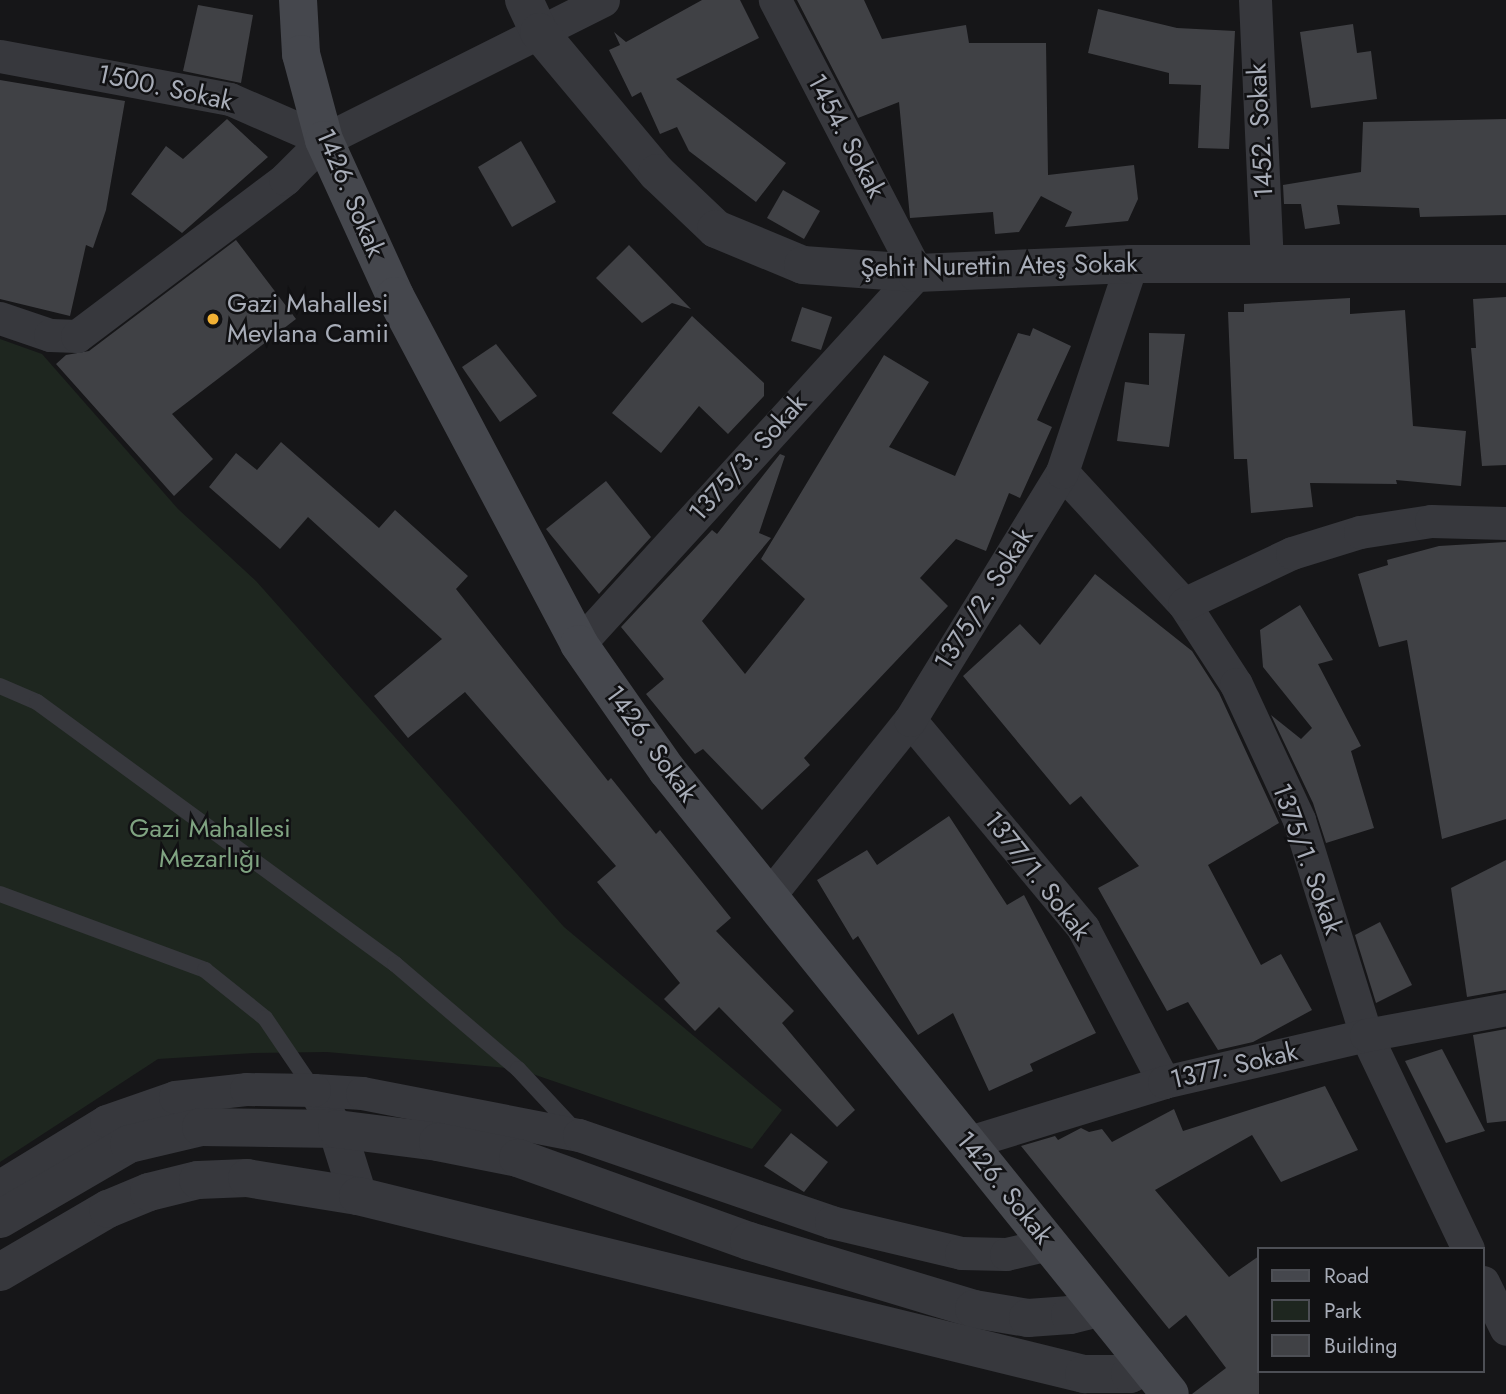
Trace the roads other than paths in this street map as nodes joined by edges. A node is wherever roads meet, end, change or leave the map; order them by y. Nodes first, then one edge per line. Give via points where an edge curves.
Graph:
1 (298, 0) edge
2 (603, 0) edge
3 (775, 0) edge
4 (1255, 0) edge
5 (532, 16) edge
6 (0, 56) edge
7 (324, 140) junction
8 (1267, 262) junction
9 (1131, 264) junction
10 (1506, 264) edge
11 (917, 273) junction
12 (0, 318) edge
13 (1062, 472) junction
14 (1506, 523) edge
15 (1184, 604) junction
16 (579, 643) junction
17 (0, 686) edge
18 (910, 720) junction
19 (0, 894) edge
20 (768, 897) junction
21 (0, 899) edge
22 (20, 902) junction
23 (1506, 1009) edge
24 (1366, 1035) junction
25 (1164, 1083) junction
26 (314, 1090) junction
27 (337, 1129) junction
28 (579, 1135) junction
29 (966, 1143) junction
30 (0, 1186) edge
31 (358, 1196) junction
32 (0, 1219) edge
33 (1049, 1244) junction
34 (1467, 1247) edge
35 (0, 1272) edge
36 (1485, 1286) edge
37 (1099, 1308) junction
38 (1506, 1329) edge
39 (1159, 1380) edge

1 - 7 main road, 1426. Sokak via 301,54
2 - 5 street
3 - 11 street, 1454. Sokak
4 - 8 street, 1452. Sokak
5 - 7 street
5 - 11 street, Şehit Nurettin Ateş Sokak via 657,173 716,229 803,265
6 - 7 street, 1500. Sokak via 230,99
7 - 12 street via 285,179 77,336 50,335
7 - 16 main road, 1426. Sokak via 395,296
8 - 9 street, Şehit Nurettin Ateş Sokak
8 - 10 street, Şehit Nurettin Ateş Sokak
9 - 11 street, Şehit Nurettin Ateş Sokak
9 - 13 street, 1375/2. Sokak
11 - 16 street, 1375/3. Sokak
13 - 15 street, 1375/1. Sokak
13 - 18 street, 1375/2. Sokak
14 - 15 street via 1431,521 1360,532 1292,553
15 - 24 street, 1375/1. Sokak via 1236,684 1299,820
16 - 20 main road, 1426. Sokak via 667,771
17 - 28 lane via 37,702 395,964 518,1069
18 - 20 street, 1375/2. Sokak
18 - 25 street, 1377/1. Sokak via 1083,928
19 - 22 lane
20 - 29 main road, 1426. Sokak
21 - 22 lane
22 - 26 lane via 205,970 265,1018
23 - 24 street, 1377. Sokak
24 - 25 street, 1377. Sokak
24 - 34 street, 1375/1. Sokak
25 - 29 street, 1377. Sokak
26 - 27 street
26 - 28 street via 362,1093
26 - 30 street via 246,1089 175,1097 106,1121
27 - 31 street
27 - 32 street via 201,1127 129,1144
27 - 37 street via 518,1158 774,1250 974,1309 1028,1318
28 - 33 street via 831,1222 961,1253 1006,1254
29 - 33 main road, 1426. Sokak
31 - 35 street via 247,1178 198,1180 108,1209
31 - 39 street via 1084,1374 1130,1374
33 - 37 main road, 1426. Sokak
36 - 38 street
37 - 39 main road, 1426. Sokak

